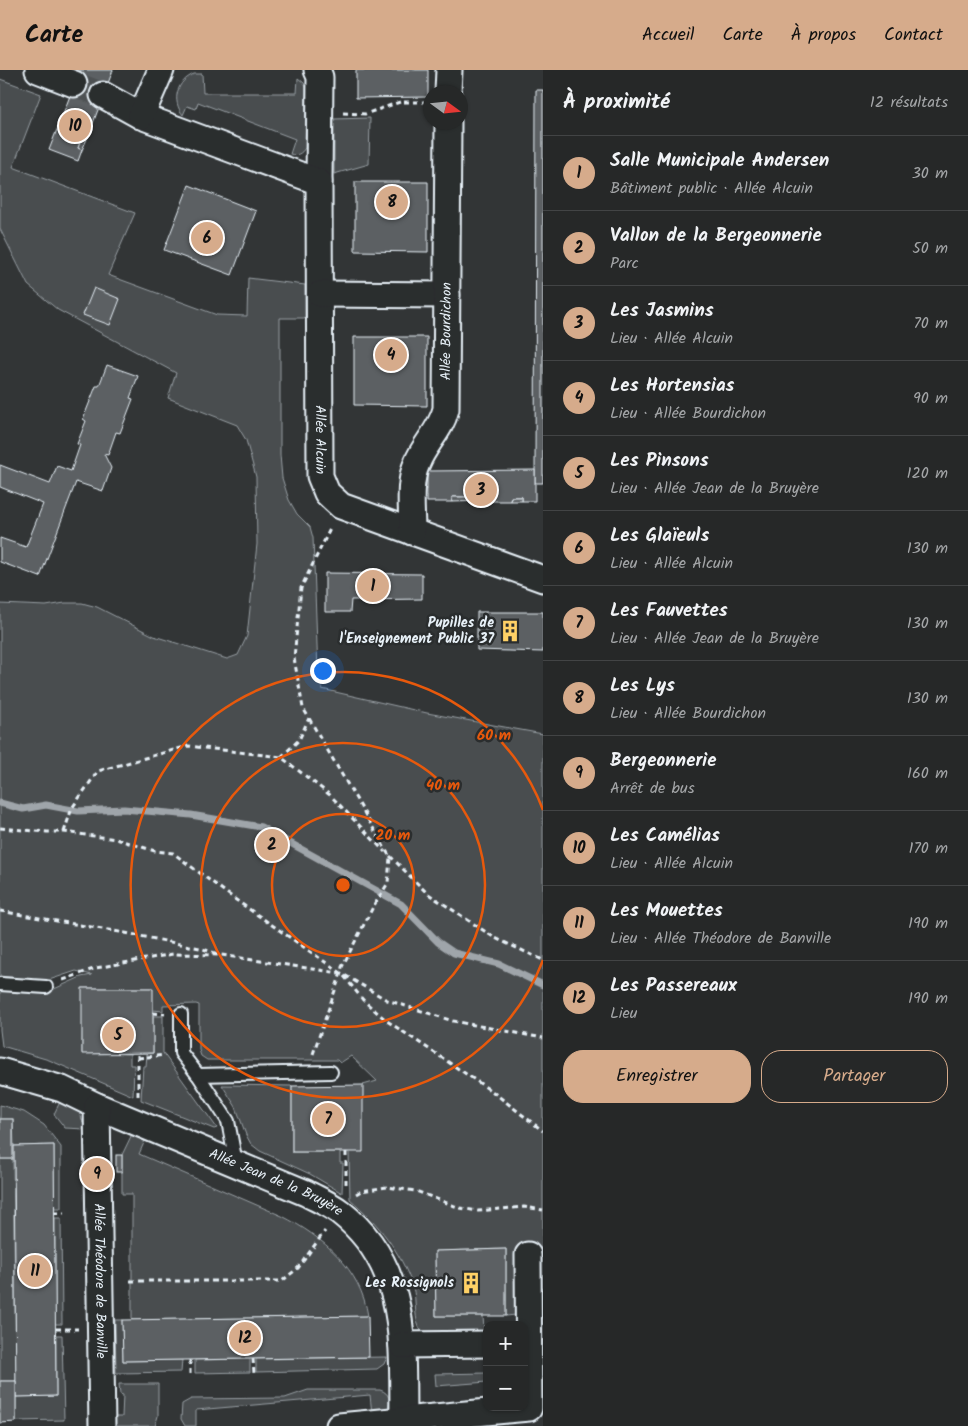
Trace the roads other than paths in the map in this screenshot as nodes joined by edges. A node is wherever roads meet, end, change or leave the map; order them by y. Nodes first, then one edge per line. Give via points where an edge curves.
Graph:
1 (38, 70) edge
2 (161, 70) edge
3 (317, 70) edge
4 (449, 70) edge
5 (74, 84) tunnel mouth
6 (448, 85) edge
7 (104, 95) tunnel mouth
8 (142, 116) junction
9 (448, 130) edge
10 (319, 182) junction
11 (320, 294) junction
12 (447, 295) junction
13 (412, 532) junction
14 (543, 580) edge
15 (0, 984) edge
16 (46, 986) road end
17 (181, 1014) dead end
18 (0, 1071) edge
19 (331, 1072) dead end
20 (198, 1075) junction
21 (96, 1106) junction
22 (236, 1164) junction
23 (528, 1255) dead end
24 (527, 1321) edge
25 (483, 1344) edge
26 (402, 1345) junction
27 (527, 1366) edge
28 (403, 1420) junction
29 (102, 1426) edge
30 (339, 1426) edge

1 - 5 street
2 - 8 street
3 - 10 street, Allée Alcuin via 320,77
4 - 6 street
7 - 8 street
8 - 10 street
9 - 12 street, Allée Bourdichon
10 - 11 street, Allée Alcuin
11 - 12 street
11 - 13 street, Allée Alcuin via 320,476 327,493 341,506
12 - 13 street, Allée Bourdichon via 446,409 444,419 414,469
13 - 14 street, Allée Alcuin
15 - 16 lane
17 - 20 lane via 181,1053
18 - 21 street, Allée Jean de la Bruyère via 62,1089
19 - 20 lane
20 - 22 lane via 228,1121
21 - 22 street, Allée Jean de la Bruyère
21 - 29 street, Allée Théodore de Banville
22 - 26 street, Allée Jean de la Bruyère via 306,1193 339,1211 356,1226 377,1253 393,1287
23 - 24 street
25 - 26 street
26 - 28 street, Allée Jean de la Bruyère
27 - 28 street via 529,1408
28 - 30 street

